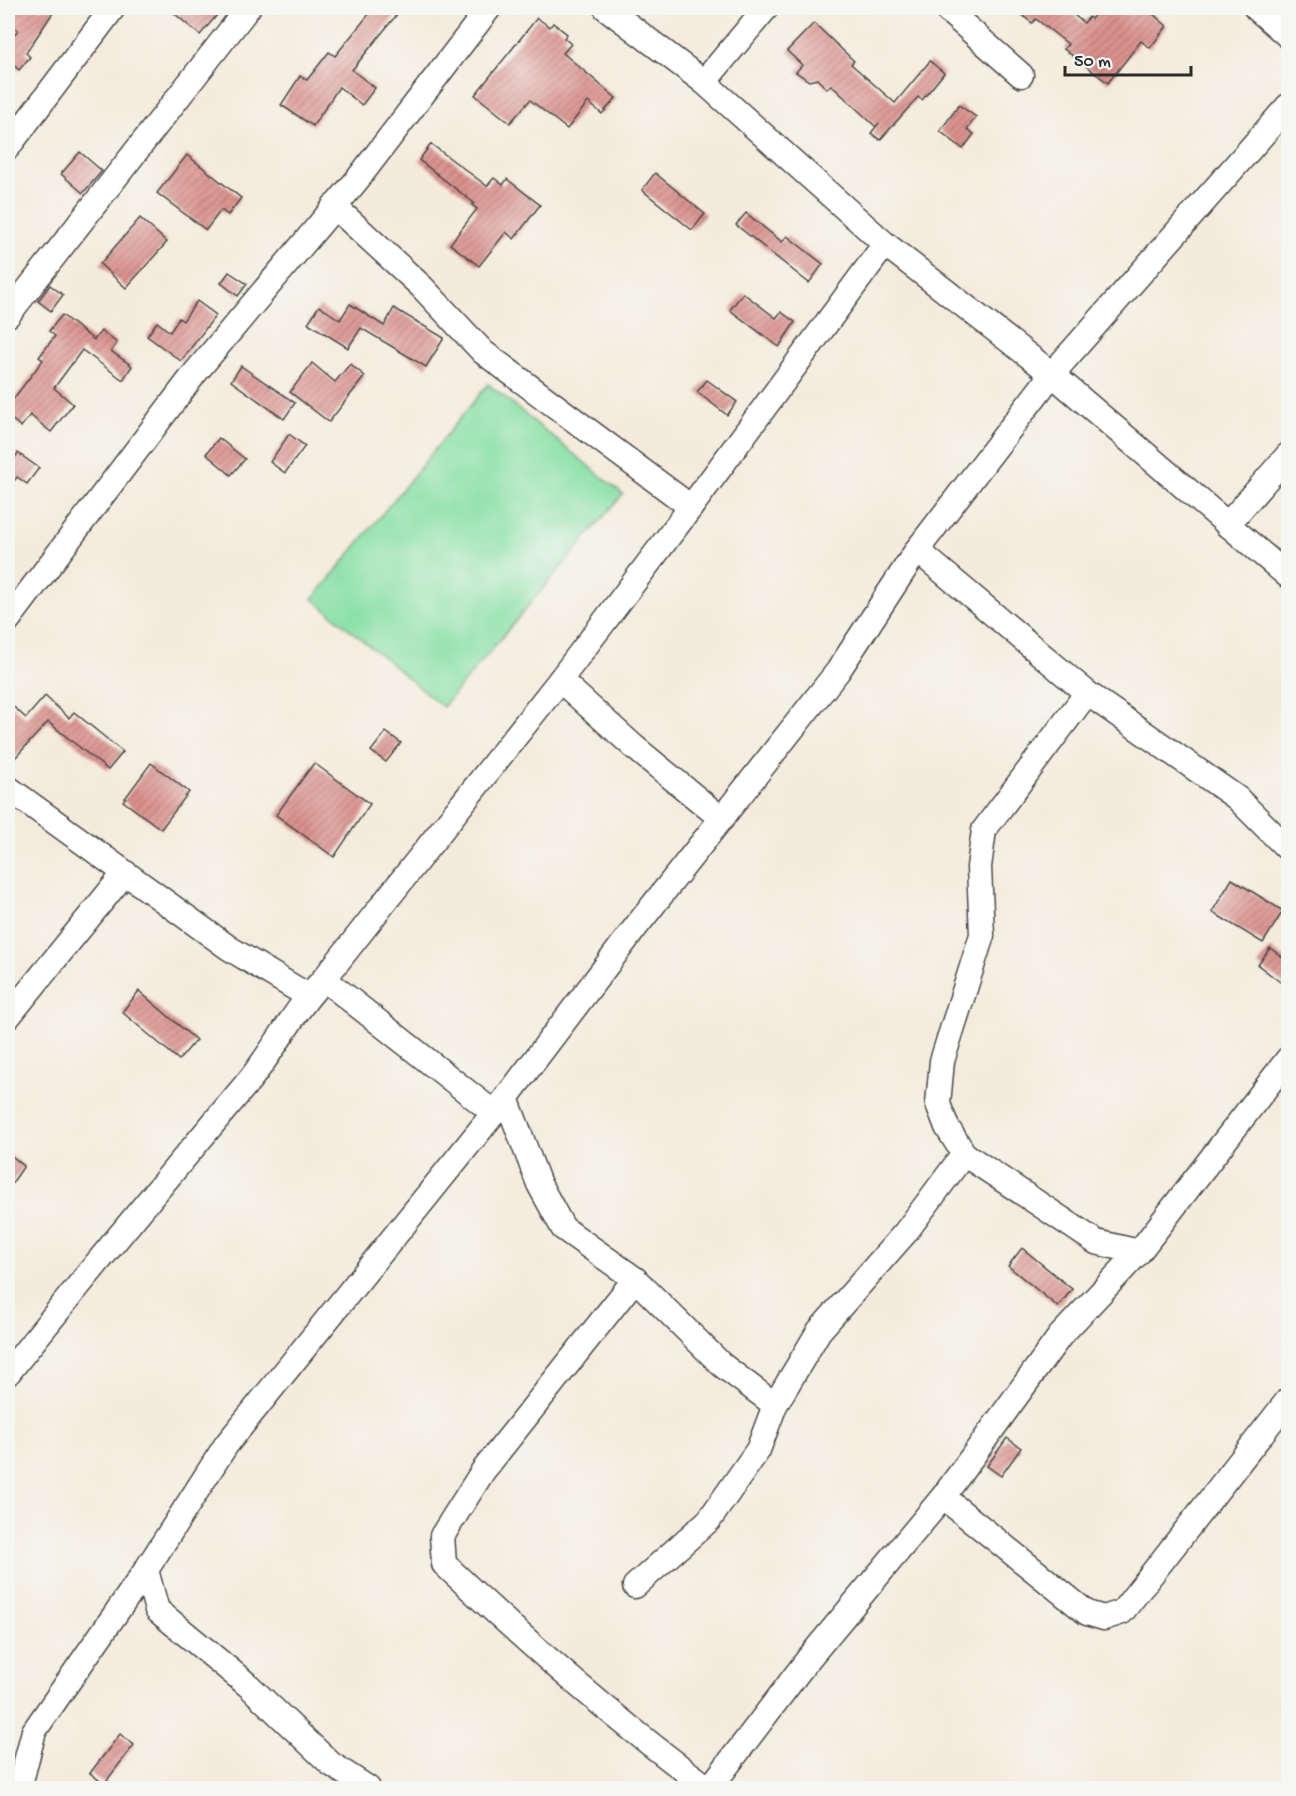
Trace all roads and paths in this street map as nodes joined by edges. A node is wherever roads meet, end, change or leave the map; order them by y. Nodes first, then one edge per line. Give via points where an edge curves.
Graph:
1 (113, 8) edge
2 (248, 8) edge
3 (489, 8) edge
4 (606, 8) edge
5 (766, 8) edge
6 (945, 8) edge
7 (1256, 8) edge
8 (1288, 36) edge
9 (1021, 75) dead end
10 (704, 82) junction
11 (1288, 106) edge
12 (8, 147) edge
13 (334, 206) junction
14 (885, 244) junction
15 (8, 315) edge
16 (1052, 375) junction
17 (1288, 455) edge
18 (691, 507) junction
19 (1227, 525) junction
20 (917, 550) junction
21 (1288, 576) edge
22 (8, 620) edge
23 (560, 680) junction
24 (1087, 693) junction
25 (8, 788) edge
26 (722, 819) junction
27 (1288, 849) edge
28 (124, 874) junction
29 (316, 988) junction
30 (8, 1017) edge
31 (1288, 1059) edge
32 (500, 1105) junction
33 (964, 1154) junction
34 (1139, 1252) junction
35 (635, 1279) junction
36 (8, 1373) edge
37 (1288, 1400) edge
38 (775, 1406) junction
39 (943, 1497) junction
40 (146, 1570) junction
41 (635, 1586) dead end
42 (23, 1786) edge
43 (368, 1788) edge
44 (709, 1788) edge

1 - 12 street
2 - 15 street
3 - 13 street
4 - 10 street
5 - 10 street
6 - 9 street
7 - 8 street
10 - 14 street
11 - 16 street
13 - 18 street via 422,287 483,352
13 - 22 street via 195,373
14 - 16 street
14 - 18 street
16 - 19 street
16 - 20 street
17 - 19 street
18 - 23 street
19 - 21 street
20 - 24 street
20 - 26 street via 838,671
23 - 26 street
23 - 29 street
24 - 27 street via 1237,798
24 - 33 street via 984,830 979,867 982,935 942,1061 938,1104
25 - 28 street
26 - 32 street
28 - 29 street via 228,948
28 - 30 street
29 - 32 street
29 - 36 street via 250,1079
31 - 34 street
32 - 35 street via 563,1228
32 - 40 street via 226,1445
33 - 34 street via 1096,1242
33 - 38 street via 904,1233 819,1331
34 - 39 street via 1060,1336
35 - 38 street via 722,1365
35 - 44 street via 483,1471 442,1536 444,1564 647,1743
37 - 39 street via 1122,1612 1104,1618 1086,1613
38 - 41 street via 758,1450 709,1520
39 - 44 street via 809,1658
40 - 42 street via 34,1731
40 - 43 street via 157,1610 249,1686 331,1764

